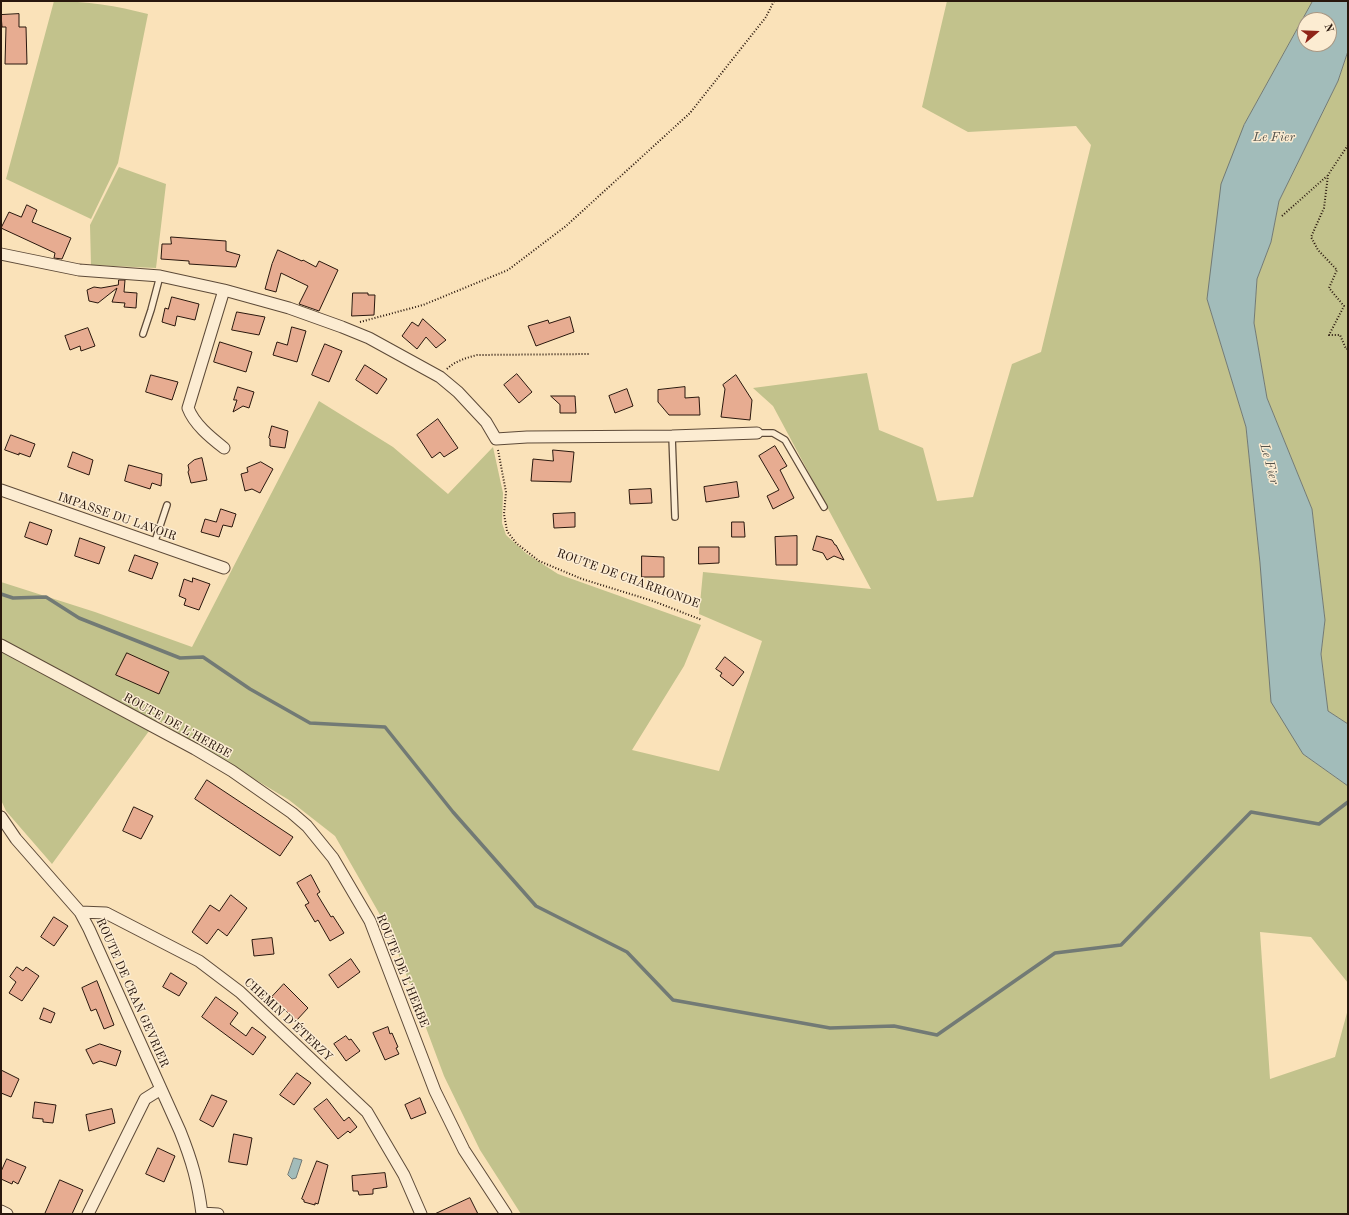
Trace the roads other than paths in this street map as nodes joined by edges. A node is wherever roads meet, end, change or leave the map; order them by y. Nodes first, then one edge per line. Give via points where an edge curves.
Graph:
1 (1, 254) edge
2 (160, 276) junction
3 (224, 290) junction
4 (143, 334) dead end
5 (757, 433) joint
6 (672, 436) junction
7 (224, 448) dead end
8 (1, 490) edge
9 (166, 505) dead end
10 (824, 507) dead end
11 (674, 517) dead end
12 (154, 544) junction
13 (224, 568) dead end
14 (1, 645) edge
15 (1, 817) edge
16 (80, 912) junction
17 (161, 1089) junction
18 (1, 1211) edge
19 (7, 1214) edge
20 (88, 1214) edge
21 (202, 1214) edge
22 (218, 1214) edge
23 (421, 1214) edge
24 (506, 1214) edge

1 - 2 street via 78,270
2 - 3 street
2 - 4 lane
3 - 6 street via 289,308 369,338 440,377 486,422 496,439
3 - 7 street via 188,408 212,439
5 - 6 street
5 - 10 lane via 773,433 785,440
6 - 11 lane
8 - 12 street, IMPASSE DU LAVOIR
9 - 12 lane
12 - 13 street, IMPASSE DU LAVOIR
14 - 24 street, ROUTE DE L'HERBE via 226,767 307,826 333,858 370,921 435,1091 464,1150
15 - 16 street, ROUTE DE CRAN GEVRIER via 16,839
16 - 17 street, ROUTE DE CRAN GEVRIER via 100,950
16 - 23 street, CHEMIN D'ÉTERZY via 106,913 199,961 240,992 367,1112 404,1175
17 - 20 street via 145,1099
17 - 21 street, ROUTE DE CRAN GEVRIER via 193,1166
18 - 19 street
21 - 22 street, ROUTE DE CRAN GEVRIER

